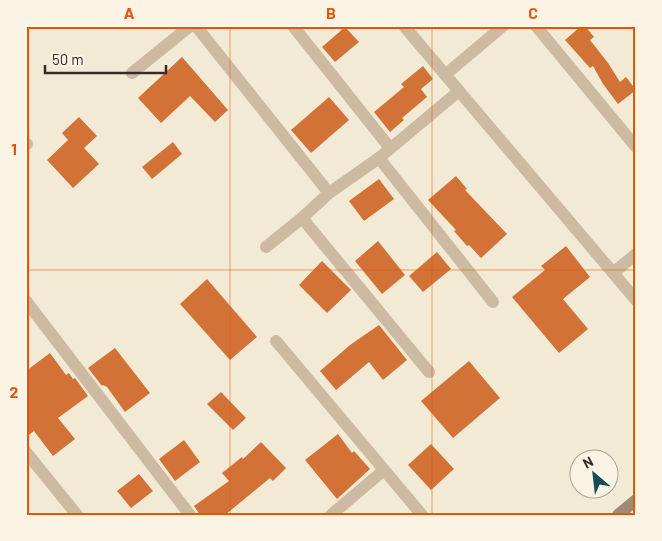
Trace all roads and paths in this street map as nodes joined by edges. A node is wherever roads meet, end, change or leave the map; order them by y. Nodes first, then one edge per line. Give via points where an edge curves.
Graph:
1 (190, 26) edge
2 (196, 26) edge
3 (293, 26) edge
4 (404, 26) edge
5 (503, 26) edge
6 (536, 26) edge
7 (132, 73) dead end
8 (445, 75) junction
9 (459, 91) junction
10 (636, 147) edge
11 (390, 148) junction
12 (379, 158) junction
13 (329, 193) junction
14 (302, 218) junction
15 (266, 247) dead end
16 (636, 254) edge
17 (612, 273) junction
18 (636, 300) edge
19 (26, 301) edge
20 (493, 302) dead end
21 (276, 341) dead end
22 (429, 372) dead end
23 (26, 452) edge
24 (384, 470) junction
25 (636, 500) edge
26 (77, 515) edge
27 (190, 515) edge
28 (331, 515) edge
29 (422, 515) edge
30 (618, 515) edge

1 - 7 street
2 - 13 street
3 - 11 street
4 - 8 street
5 - 8 street
6 - 10 street
8 - 9 street
9 - 11 street
9 - 17 street
11 - 12 street
12 - 13 street
12 - 20 street
13 - 14 street
14 - 15 street
14 - 22 street
16 - 17 street
17 - 18 street
19 - 27 street
21 - 24 street
23 - 26 street
24 - 28 street
24 - 29 street
25 - 30 street

